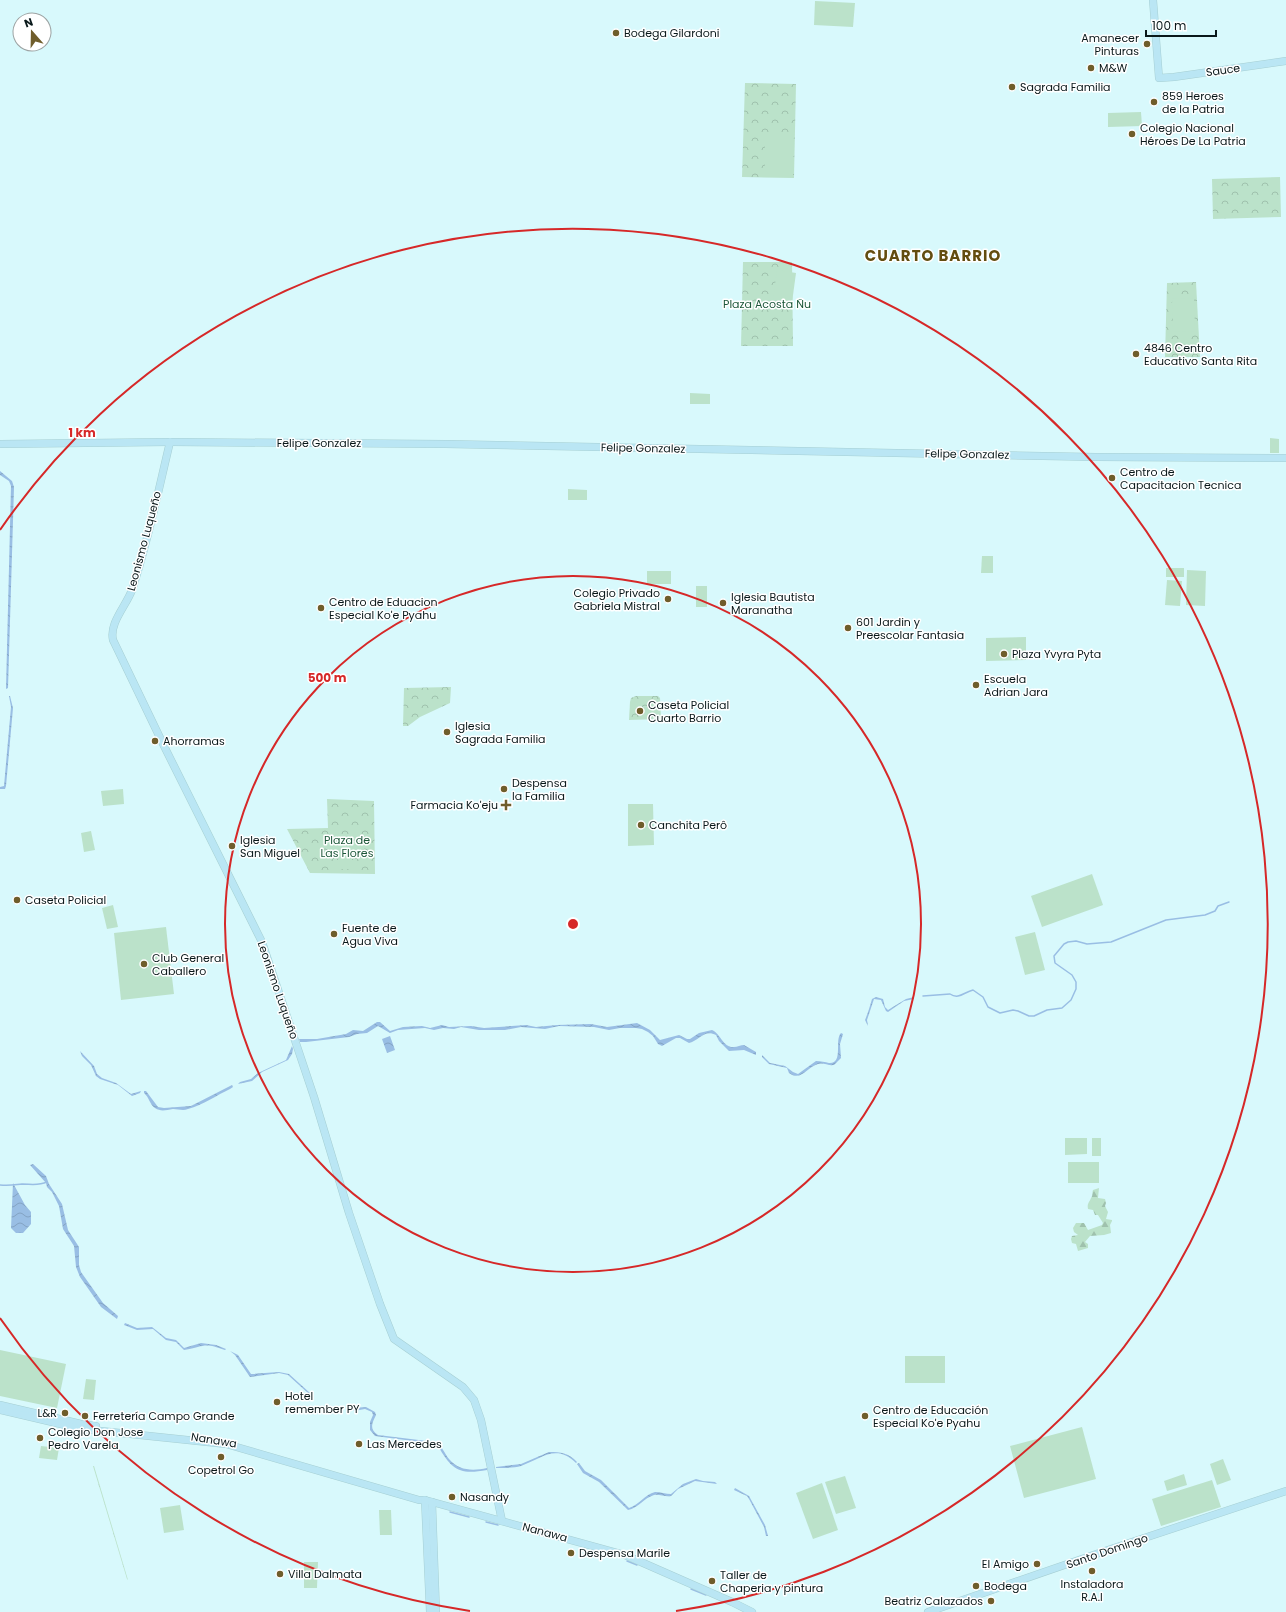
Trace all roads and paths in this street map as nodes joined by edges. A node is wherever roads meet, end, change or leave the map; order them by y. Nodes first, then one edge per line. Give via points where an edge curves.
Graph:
1 (1153, 0) edge
2 (1286, 61) edge
3 (170, 442) junction
4 (0, 444) edge
5 (1286, 458) edge
6 (0, 1405) edge
7 (0, 1410) edge
8 (1286, 1491) edge
9 (424, 1499) junction
10 (432, 1502) junction
11 (502, 1521) junction
12 (432, 1586) junction
13 (430, 1612) edge
14 (436, 1612) edge
15 (752, 1612) edge
16 (928, 1612) edge

1 - 2 street, Sauce via 1159,78
3 - 4 street, Felipe Gonzalez
3 - 5 street, Felipe Gonzalez
3 - 11 street, Leonismo Luqueño via 132,590 113,630 113,640 262,942 314,1097 349,1213 394,1339 463,1386 474,1400 481,1420
6 - 9 street, Nanawa via 81,1424 226,1440
7 - 9 street, Nanawa via 82,1429 226,1444 419,1500
8 - 16 street, Santo Domingo
9 - 10 street, Nanawa
9 - 12 street
10 - 11 street, Nanawa
10 - 12 street
11 - 15 street, Nanawa via 625,1554
12 - 13 street
12 - 14 street

